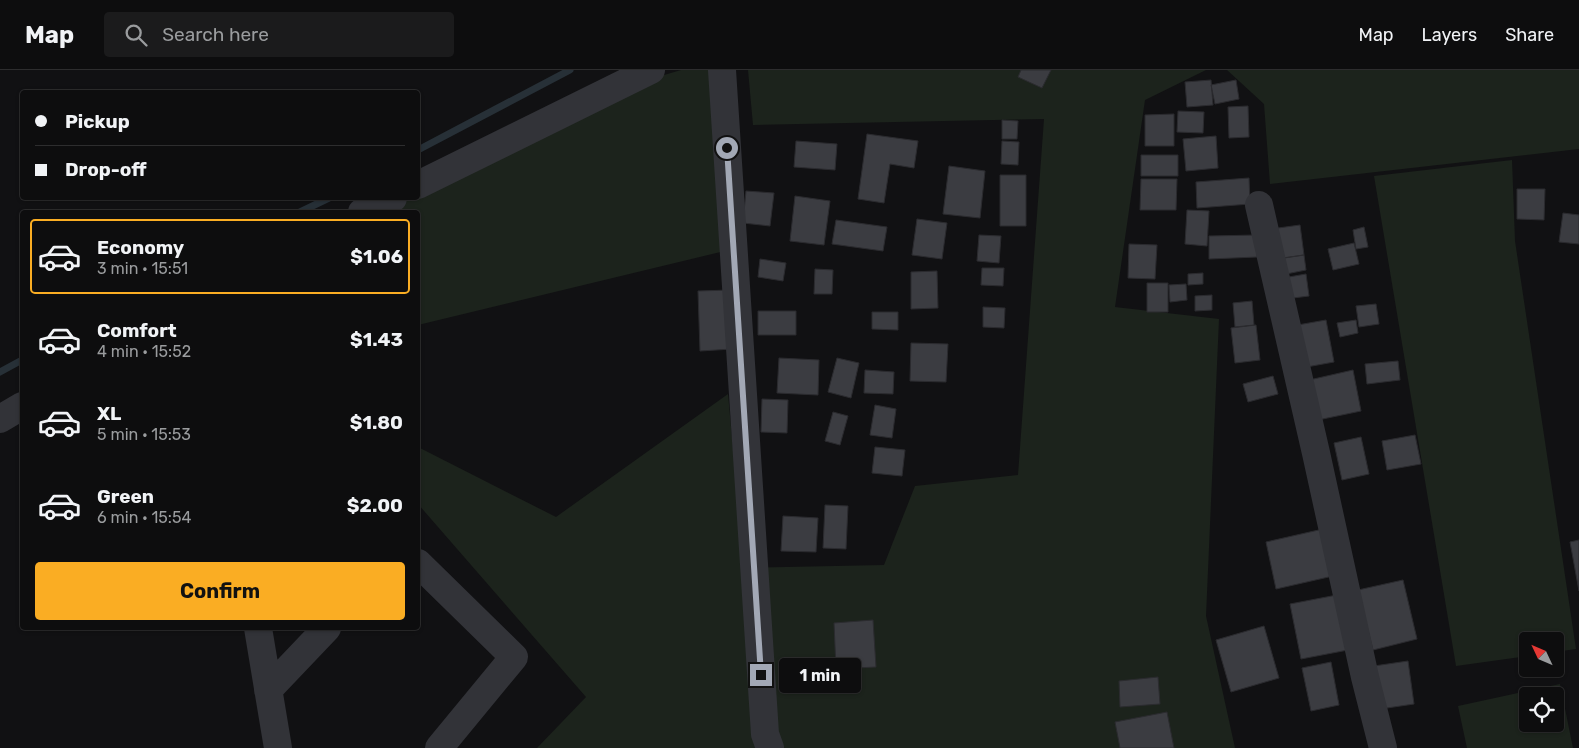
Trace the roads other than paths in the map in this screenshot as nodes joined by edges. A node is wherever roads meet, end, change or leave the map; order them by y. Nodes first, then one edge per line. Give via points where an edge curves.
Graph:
1 (651, 70) edge
2 (722, 70) edge
3 (420, 184) edge
4 (389, 200) edge
5 (1259, 205) dead end
6 (366, 210) edge
7 (20, 407) edge
8 (0, 419) edge
9 (420, 564) edge
10 (258, 630) edge
11 (325, 630) edge
12 (268, 690) junction
13 (278, 748) edge
14 (439, 748) edge
15 (770, 748) edge
16 (1382, 748) edge

1 - 3 street
2 - 15 street via 765,734
4 - 6 street
5 - 16 street
7 - 8 street
9 - 14 street via 514,657
10 - 12 street
11 - 12 street
12 - 13 street

